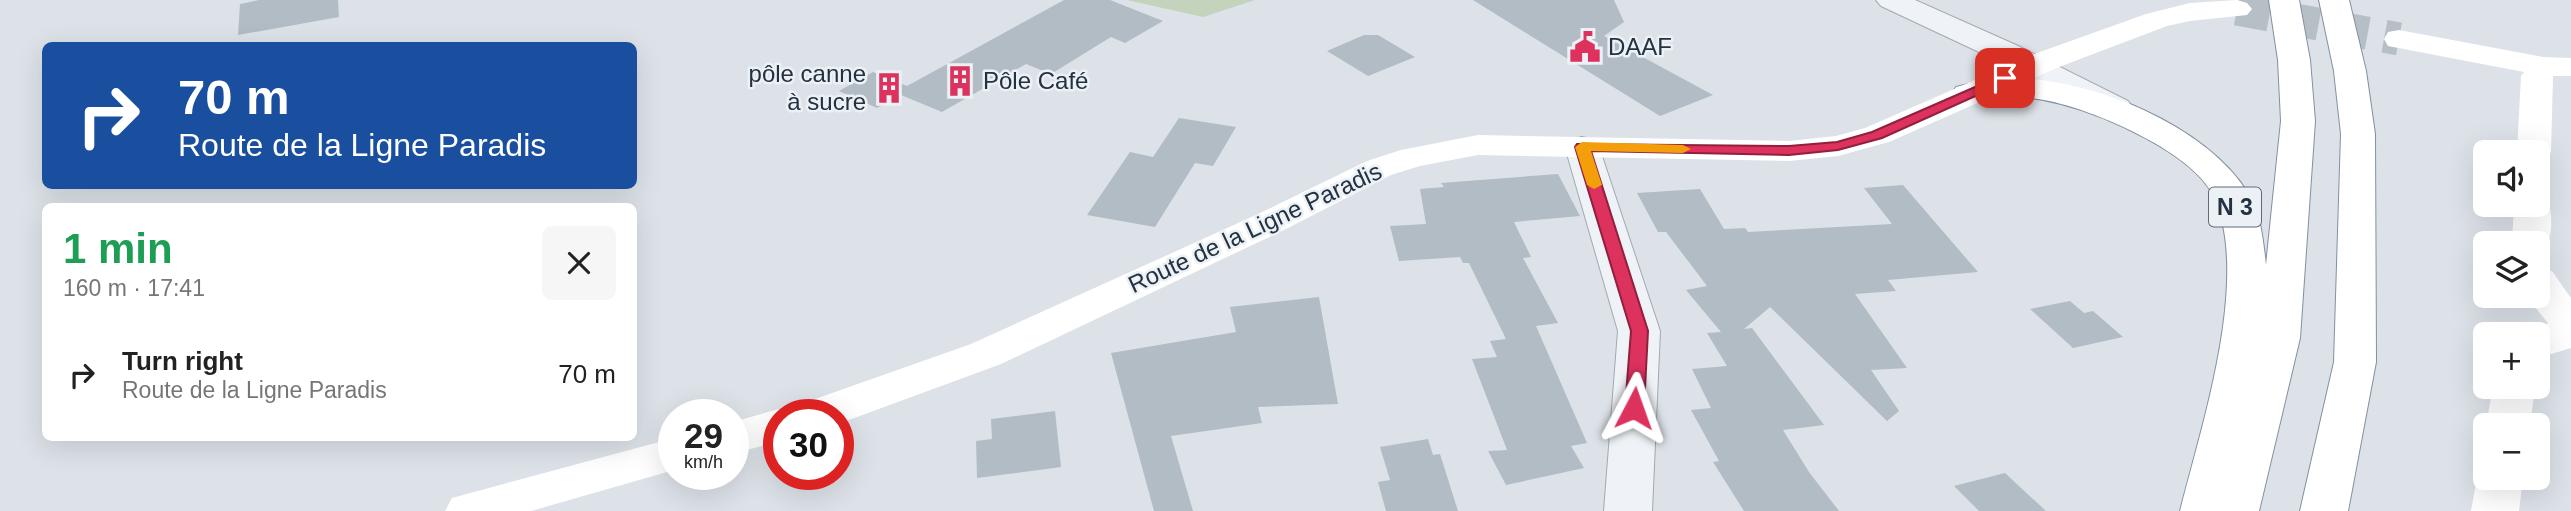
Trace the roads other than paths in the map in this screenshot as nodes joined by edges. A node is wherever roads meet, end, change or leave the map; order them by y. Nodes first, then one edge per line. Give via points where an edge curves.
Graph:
1 (1891, 0) edge
2 (2284, 0) edge
3 (2334, 0) edge
4 (2345, 0) edge
5 (2399, 39) tunnel mouth
6 (2019, 59) junction
7 (2557, 66) edge
8 (2350, 71) junction
9 (1968, 94) junction
10 (2150, 126) junction
11 (1877, 135) junction
12 (2535, 140) edge
13 (1582, 147) junction
14 (1715, 150) junction
15 (2550, 308) edge
16 (2559, 331) edge
17 (854, 402) edge
18 (658, 458) edge
19 (2498, 490) edge
20 (469, 511) edge
21 (1628, 511) edge
22 (2204, 511) edge
23 (2235, 511) edge
24 (2324, 511) edge
25 (2495, 511) edge

1 - 6 street
2 - 23 main road, N 3 via 2298,121 2279,338
3 - 8 main road
4 - 8 main road
5 - 7 main road
6 - 6 main road, Route de la Ligne Paradis via 2190,12 2237,9 2180,1 2132,5 2095,17
6 - 9 main road, Route de la Ligne Paradis
6 - 10 street
6 - 11 main road via 1913,105
6 - 14 main road, Route de la Ligne Paradis via 1796,135
7 - 12 main road via 2538,76
8 - 24 main road via 2358,134 2355,362
9 - 10 main road, N 3 via 2014,88 2050,91 2098,103
9 - 11 main road, Route de la Ligne Paradis
10 - 22 main road, N 3 via 2193,154 2231,194 2247,242 2244,329
11 - 14 main road, Route de la Ligne Paradis via 1838,146 1789,151
13 - 14 main road, Route de la Ligne Paradis
13 - 17 main road, Route de la Ligne Paradis via 1478,145 1379,168 986,354
13 - 21 street via 1639,331
15 - 16 main road
18 - 20 main road
19 - 25 main road

